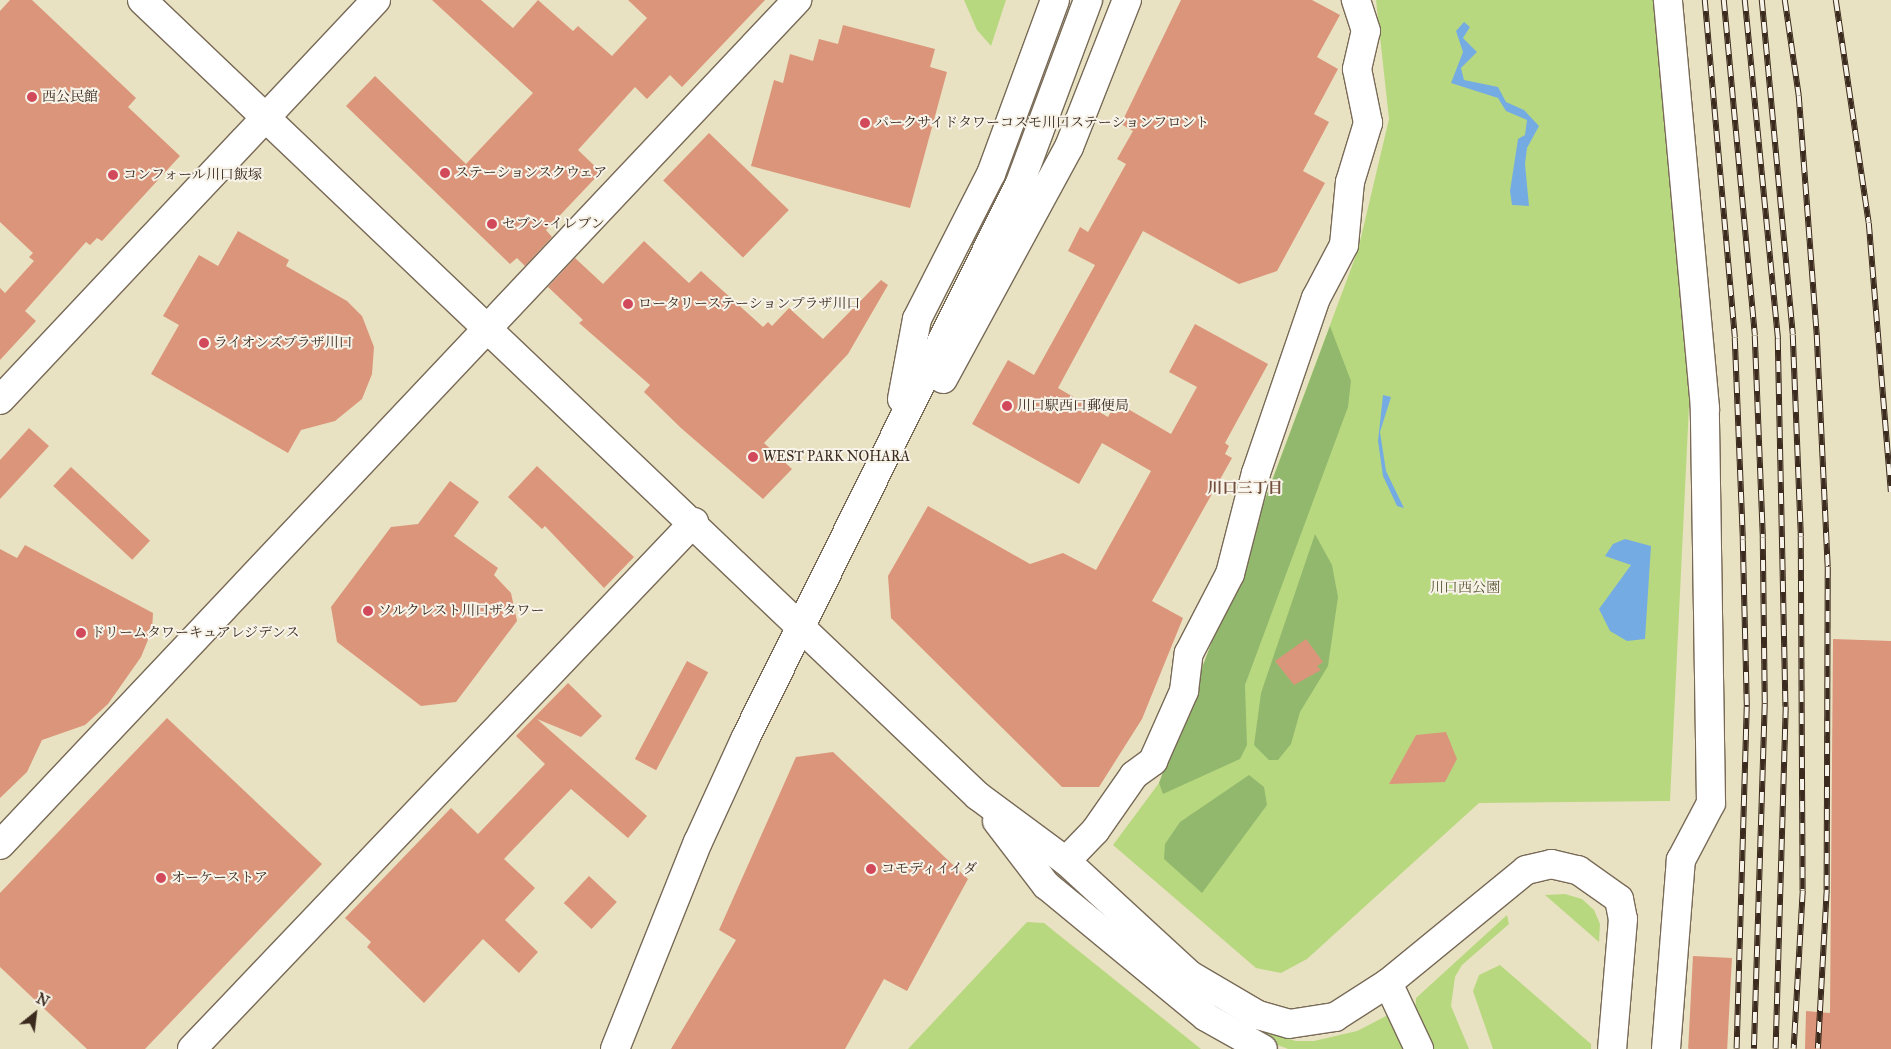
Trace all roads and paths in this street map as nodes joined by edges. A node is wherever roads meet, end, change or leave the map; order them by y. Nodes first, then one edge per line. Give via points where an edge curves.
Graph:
1 (142, 0) edge
2 (376, 0) edge
3 (797, 0) edge
4 (1056, 0) edge
5 (1088, 0) edge
6 (1127, 0) edge
7 (1356, 0) edge
8 (1668, 0) edge
9 (266, 116) junction
10 (486, 329) junction
11 (0, 400) edge
12 (895, 432) junction
13 (694, 522) junction
14 (799, 625) junction
15 (978, 796) junction
16 (0, 845) edge
17 (1066, 861) junction
18 (1388, 982) junction
19 (192, 1049) edge
20 (615, 1049) edge
21 (1263, 1049) edge
22 (1419, 1049) edge
23 (1612, 1049) edge
24 (1666, 1049) edge

1 - 9 street
2 - 9 street
3 - 10 street
4 - 12 street via 991,174 917,319
5 - 12 street via 1020,183
6 - 12 street via 1068,148 941,382
7 - 17 street via 1366,31 1357,69 1368,123 1350,182 1344,245 1316,298 1256,473 1230,574 1189,653 1184,691 1153,761 1134,775 1095,831
8 - 24 street via 1705,408 1711,803 1680,860
9 - 10 street
9 - 11 street
10 - 13 street
10 - 16 street
12 - 14 street
13 - 14 street
13 - 19 street
14 - 15 street
14 - 20 street via 698,842
15 - 17 street
15 - 21 street via 1046,885 1206,1018
17 - 18 street via 1190,974 1258,1015 1289,1024 1327,1019
18 - 22 street
18 - 23 street via 1526,870 1551,864 1578,870 1619,899 1623,919

